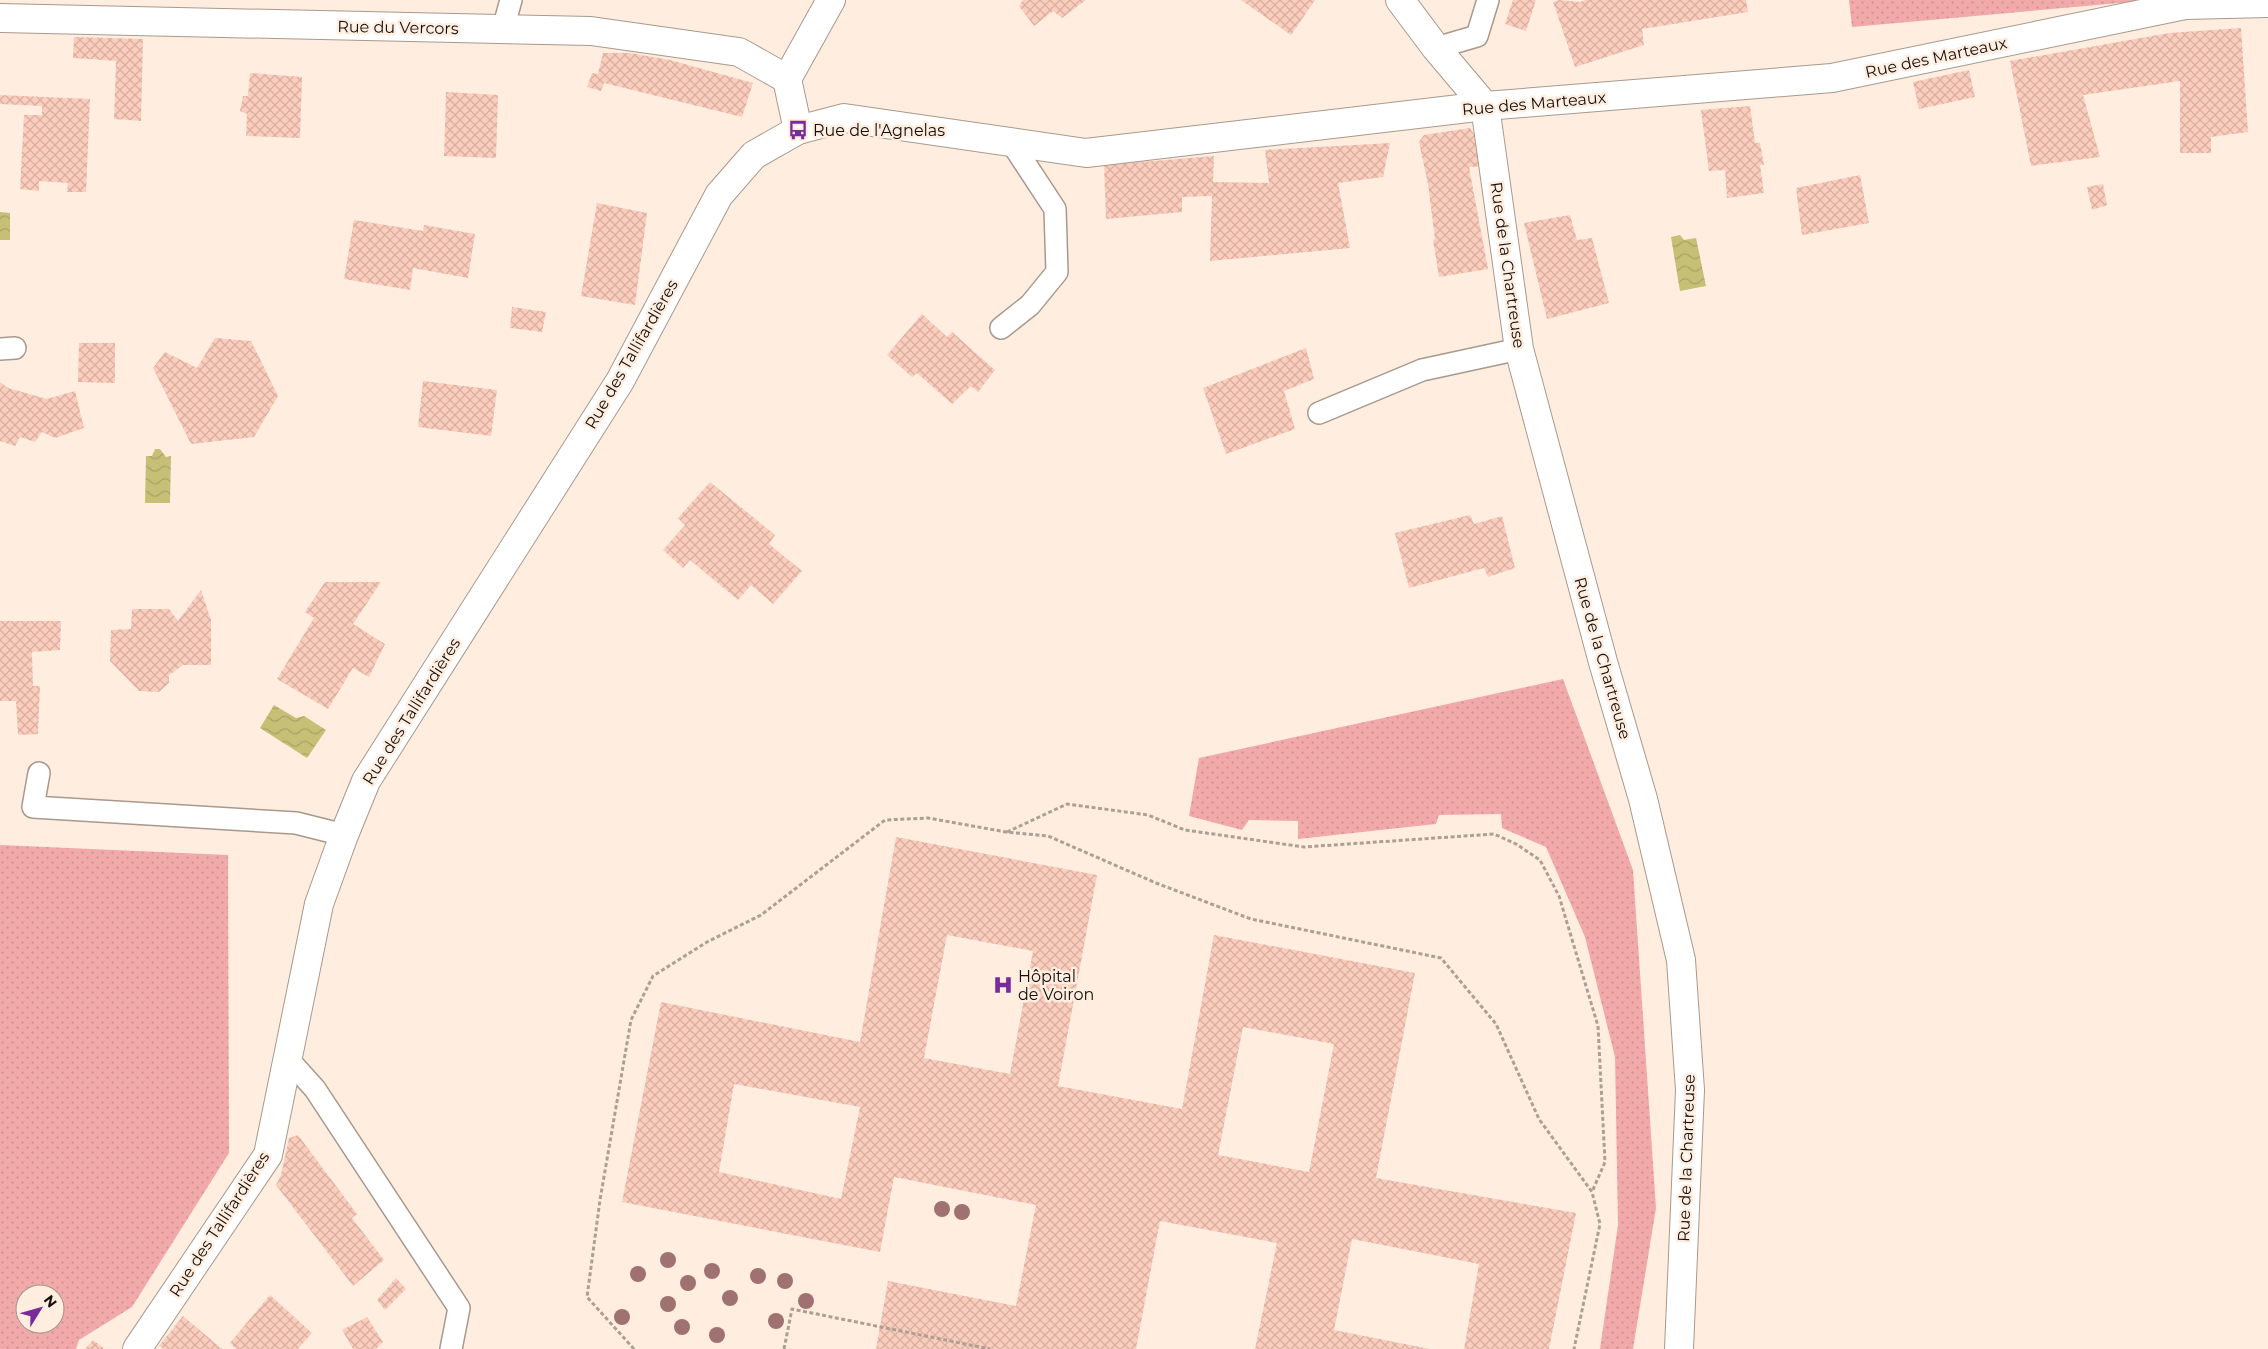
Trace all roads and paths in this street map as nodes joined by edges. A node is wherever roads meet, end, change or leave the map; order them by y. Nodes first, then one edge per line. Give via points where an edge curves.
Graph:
1 (511, 0) edge
2 (831, 0) edge
3 (1400, 0) edge
4 (1488, 0) edge
5 (2268, 3) edge
6 (0, 18) edge
7 (503, 29) junction
8 (1436, 48) junction
9 (788, 79) junction
10 (1485, 106) junction
11 (798, 130) junction
12 (1010, 142) junction
13 (1000, 328) dead end
14 (1519, 349) junction
15 (1319, 414) dead end
16 (39, 773) dead end
17 (1006, 832) junction
18 (344, 835) junction
19 (287, 1058) junction
20 (1592, 1192) junction
21 (137, 1349) edge
22 (451, 1349) edge
23 (634, 1349) edge
24 (784, 1349) edge
25 (990, 1349) edge
26 (1574, 1349) edge
27 (1679, 1349) edge

1 - 7 lane
2 - 9 street
3 - 8 street
4 - 8 lane via 1477,36
5 - 10 street, Rue des Marteaux via 2185,4 1832,78
6 - 7 street, Rue du Vercors
7 - 9 street, Rue du Vercors via 591,31 738,52
8 - 10 street
9 - 11 street
10 - 12 street, Rue des Marteaux via 1086,153
10 - 14 street, Rue de la Chartreuse
11 - 12 street, Rue des Marteaux via 844,118
11 - 18 street, Rue des Tallifardières via 754,155 719,195 620,381 366,781
12 - 13 lane via 1055,209 1057,272 1030,305
14 - 15 lane via 1422,370
14 - 27 street, Rue de la Chartreuse via 1643,799 1681,960 1690,1090
16 - 18 lane via 33,807 296,823
17 - 20 path via 1048,836 1250,919 1440,958 1496,1024 1539,1119
17 - 20 path via 1066,804 1148,815 1185,830 1304,847 1494,834 1516,844 1540,860 1559,896 1598,1026 1605,1162
17 - 23 path via 928,818 885,820 761,916 706,942 653,976 631,1020 587,1297
18 - 19 street, Rue des Tallifardières via 319,904
19 - 21 street, Rue des Tallifardières via 268,1155
19 - 22 lane via 316,1089 459,1308
20 - 26 path via 1600,1224
24 - 25 path via 792,1309

